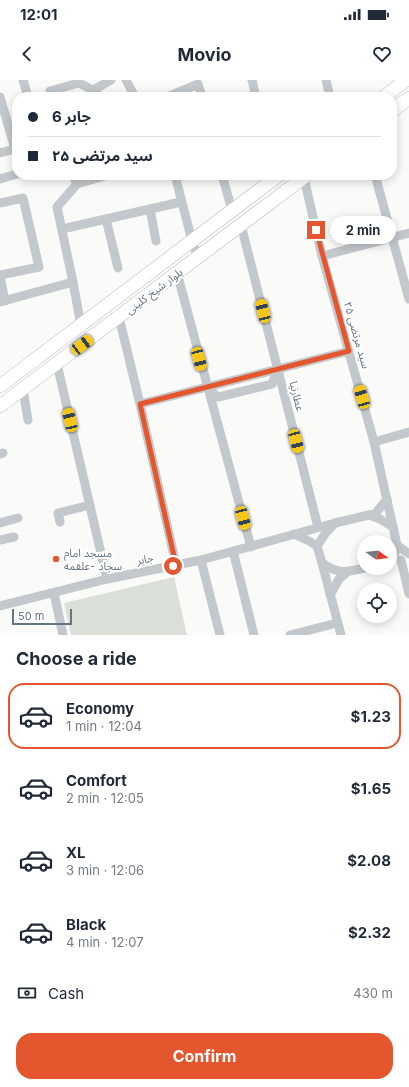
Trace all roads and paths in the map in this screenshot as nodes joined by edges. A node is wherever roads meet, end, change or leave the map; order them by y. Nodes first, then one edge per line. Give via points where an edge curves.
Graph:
1 (24, 80) edge
2 (111, 80) edge
3 (126, 80) edge
4 (252, 80) edge
5 (326, 80) edge
6 (406, 80) edge
7 (78, 82) edge
8 (93, 90) joint
9 (27, 92) edge
10 (50, 92) edge
11 (132, 92) edge
12 (179, 92) edge
13 (200, 92) edge
14 (255, 92) edge
15 (329, 92) edge
16 (390, 92) edge
17 (0, 97) edge
18 (409, 98) edge
19 (397, 107) edge
20 (12, 139) edge
21 (12, 150) edge
22 (0, 153) edge
23 (12, 175) edge
24 (0, 179) edge
25 (76, 180) edge
26 (91, 180) edge
27 (176, 180) edge
28 (223, 180) edge
29 (272, 180) edge
30 (300, 180) edge
31 (306, 180) edge
32 (376, 180) edge
33 (78, 184) junction
34 (181, 202) junction
35 (0, 203) edge
36 (150, 209) junction
37 (232, 210) junction
38 (106, 219) junction
39 (242, 225) junction
40 (62, 229) junction
41 (409, 233) edge
42 (391, 238) junction
43 (156, 241) dead end
44 (192, 241) junction
45 (322, 256) junction
46 (198, 258) junction
47 (118, 268) dead end
48 (177, 274) junction
49 (0, 276) edge
50 (73, 282) junction
51 (409, 298) edge
52 (3, 301) edge
53 (119, 317) junction
54 (81, 326) junction
55 (349, 351) junction
56 (57, 364) junction
57 (278, 369) junction
58 (0, 386) edge
59 (207, 387) junction
60 (23, 389) junction
61 (140, 404) junction
62 (0, 406) edge
63 (28, 420) dead end
64 (409, 432) edge
65 (374, 442) junction
66 (387, 499) junction
67 (90, 505) junction
68 (369, 515) junction
69 (18, 518) dead end
70 (60, 522) dead end
71 (0, 523) edge
72 (335, 523) junction
73 (393, 526) junction
74 (318, 527) junction
75 (294, 534) junction
76 (395, 535) edge
77 (14, 537) dead end
78 (0, 540) edge
79 (397, 545) edge
80 (317, 546) junction
81 (251, 547) junction
82 (233, 551) junction
83 (409, 554) edge
84 (405, 559) edge
85 (201, 560) junction
86 (322, 563) junction
87 (176, 565) junction
88 (357, 570) edge
89 (347, 572) junction
90 (107, 579) junction
91 (54, 593) junction
92 (409, 594) edge
93 (330, 595) junction
94 (0, 606) edge
95 (338, 623) junction
96 (64, 635) edge
97 (220, 635) edge
98 (254, 635) edge
99 (290, 635) edge
100 (340, 635) edge

1 - 9 street
2 - 8 street
3 - 11 street
4 - 14 street
5 - 15 street
6 - 16 main road
7 - 8 street
7 - 10 street
12 - 13 street via 198,84
17 - 20 street
18 - 19 main road
21 - 22 street
23 - 24 street
25 - 33 street
26 - 33 street
27 - 34 street
28 - 37 street
29 - 37 main road, بلوار شیخ کلینی
30 - 39 main road, بلوار شیخ کلینی
31 - 45 street, ۲۵ سید مرتضی
32 - 42 street
33 - 40 street via 57,207
34 - 36 street
34 - 44 street
35 - 49 street via 22,198 39,266
36 - 38 street
36 - 43 street
37 - 44 main road, بلوار شیخ کلینی
38 - 40 street
38 - 47 street
39 - 46 main road, بلوار شیخ کلینی
39 - 57 street, عطارنیا
40 - 50 street
41 - 42 street
42 - 45 street
42 - 51 street
44 - 46 street
44 - 54 main road, بلوار شیخ کلینی
45 - 55 street, ۲۵ سید مرتضی
46 - 48 main road, بلوار شیخ کلینی
48 - 53 main road, بلوار شیخ کلینی
48 - 59 street
49 - 52 street
50 - 52 street
50 - 54 street
53 - 56 main road, بلوار شیخ کلینی
53 - 61 street
54 - 58 main road, بلوار شیخ کلینی
55 - 57 street
55 - 65 street, ۲۵ سید مرتضی
56 - 60 main road, بلوار شیخ کلینی
56 - 67 street
57 - 59 street
57 - 59 street via 272,384 218,397
57 - 74 street, عطارنیا
59 - 61 street
59 - 81 street
60 - 62 main road, بلوار شیخ کلینی
60 - 63 street
61 - 87 street
64 - 65 street
65 - 66 street, ۲۵ سید مرتضی
66 - 68 street via 375,514
66 - 73 street, ۲۵ سید مرتضی
67 - 70 street via 58,513
67 - 90 street
68 - 72 street, جابر
68 - 73 street
69 - 71 street
72 - 74 street, جابر
72 - 80 street
73 - 76 street, ۲۵ سید مرتضی
74 - 75 street, جابر
75 - 80 street
75 - 81 street, جابر
77 - 78 street
79 - 83 street
80 - 86 street
81 - 82 street, جابر
82 - 85 street, جابر
82 - 98 street
84 - 92 street
85 - 87 street, جابر
85 - 97 street
86 - 89 street via 337,572
86 - 93 street
87 - 90 street, جابر
88 - 89 street
89 - 93 street via 339,579
90 - 91 street, جابر
91 - 94 street, جابر
91 - 96 street
93 - 95 street
95 - 99 street
95 - 100 street

